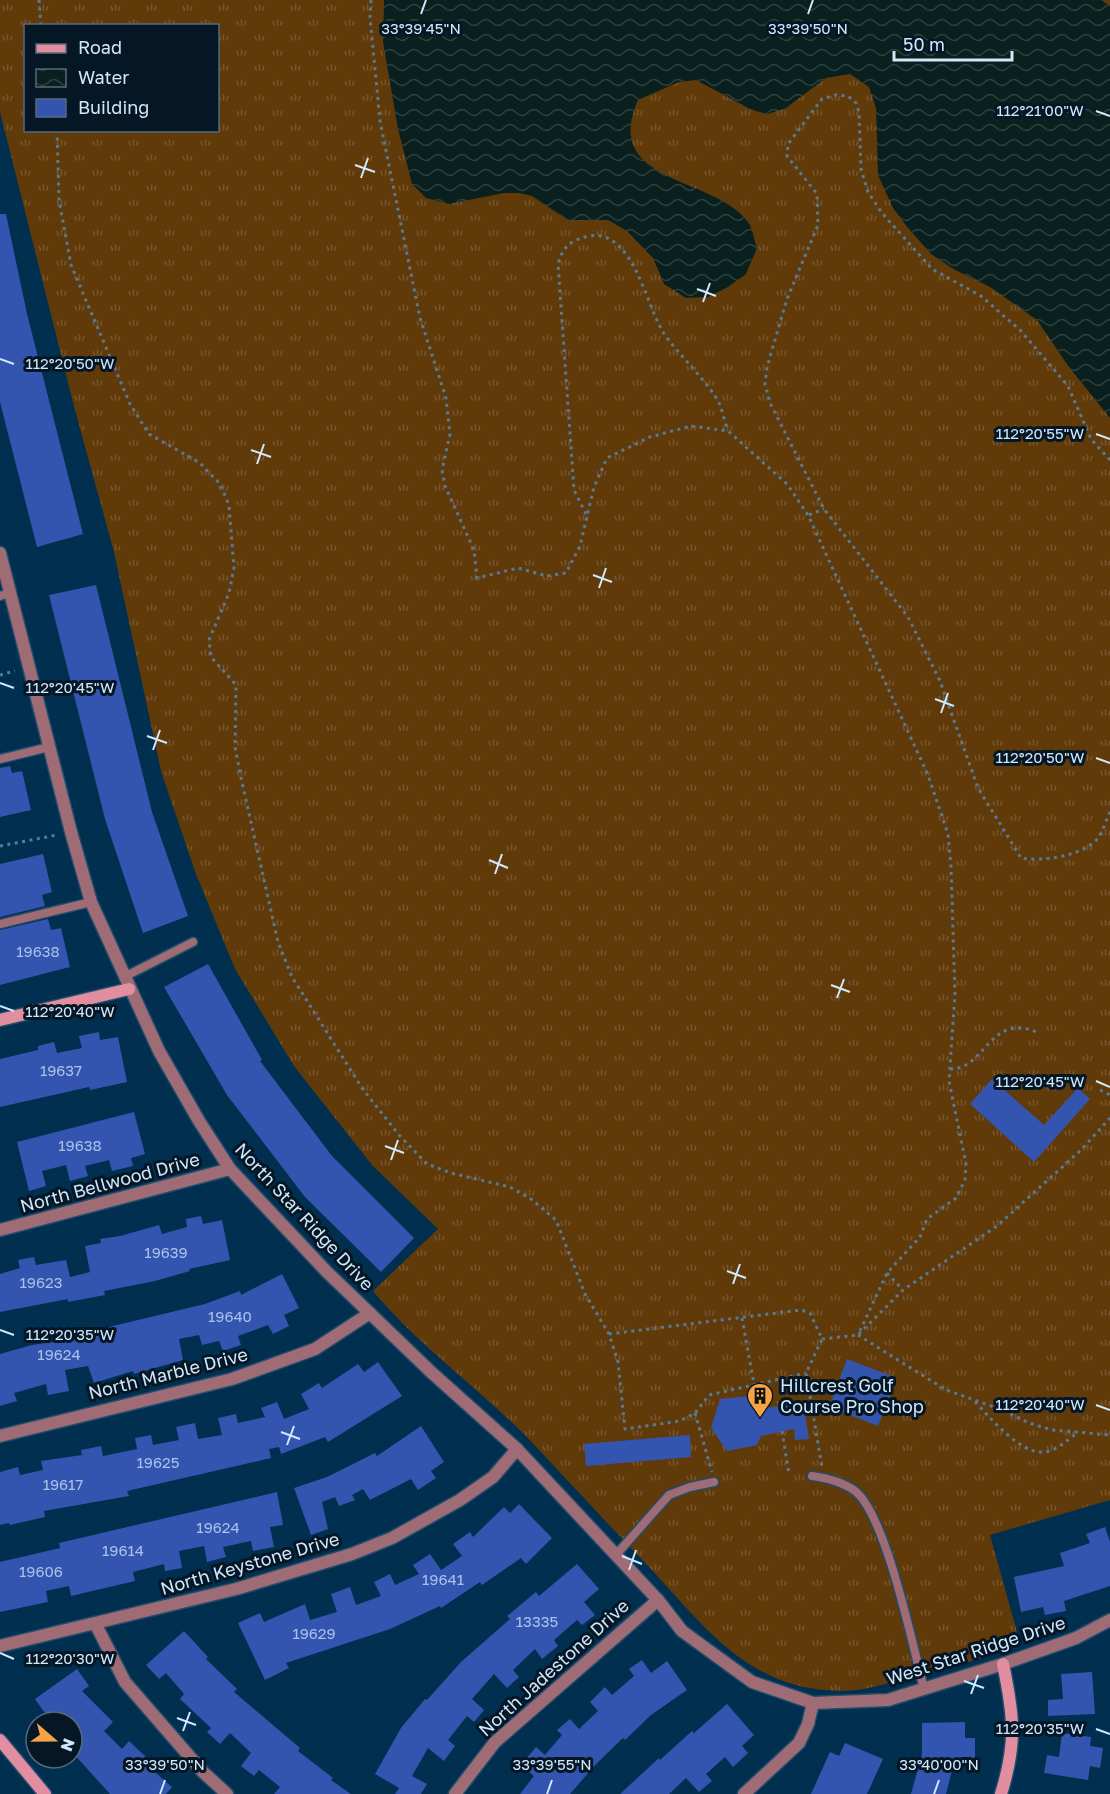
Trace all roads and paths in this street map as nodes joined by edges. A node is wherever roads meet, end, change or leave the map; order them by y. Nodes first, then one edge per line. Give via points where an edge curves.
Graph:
1 (39, 0) edge
2 (371, 0) edge
3 (41, 24) edge
4 (57, 132) edge
5 (728, 431) junction
6 (1110, 460) edge
7 (824, 509) junction
8 (586, 514) junction
9 (808, 515) junction
10 (0, 553) edge
11 (5, 594) edge
12 (49, 747) junction
13 (0, 759) edge
14 (1110, 812) edge
15 (71, 832) junction
16 (0, 846) edge
17 (92, 902) junction
18 (0, 924) edge
19 (194, 942) dead end
20 (126, 983) junction
21 (0, 1020) edge
22 (1036, 1032) dead end
23 (950, 1069) junction
24 (1100, 1090) dead end
25 (1110, 1095) edge
26 (1110, 1118) edge
27 (230, 1169) junction
28 (0, 1230) edge
29 (887, 1273) junction
30 (903, 1290) junction
31 (370, 1313) junction
32 (742, 1318) junction
33 (609, 1334) junction
34 (858, 1335) junction
35 (822, 1339) junction
36 (806, 1373) junction
37 (754, 1384) junction
38 (974, 1400) junction
39 (694, 1413) junction
40 (782, 1431) dead end
41 (1077, 1433) junction
42 (1110, 1435) edge
43 (0, 1436) edge
44 (517, 1449) junction
45 (789, 1474) dead end
46 (812, 1476) dead end
47 (823, 1478) junction
48 (714, 1482) joint
49 (615, 1556) junction
50 (658, 1600) junction
51 (1110, 1620) edge
52 (96, 1625) junction
53 (0, 1646) edge
54 (1003, 1664) junction
55 (924, 1689) junction
56 (813, 1703) junction
57 (0, 1740) edge
58 (45, 1794) edge
59 (227, 1794) edge
60 (454, 1794) edge
61 (744, 1794) edge
62 (1001, 1794) edge

1 - 3 path
2 - 8 path via 380,121 420,318 446,398 450,434 442,470 444,486 474,550 477,578 518,568 546,576 566,573 580,546
4 - 33 path via 59,200 71,266 130,404 149,434 200,463 220,484 229,505 234,568 229,593 209,640 211,657 236,686 235,747 239,768 278,942 292,977 362,1088 427,1164 510,1187 531,1198 556,1220 585,1294
5 - 8 path via 691,426 650,437 607,458
5 - 8 path via 719,403 662,330 633,262 617,243 593,235 574,240 563,248 558,264 574,490
5 - 9 path via 787,484
6 - 7 path via 1091,439 1068,386 1028,338 981,296 932,269 882,213 868,192 861,169 856,103 848,96 836,94 822,99 788,144 787,156 817,194 818,225 787,298 765,385 771,405
7 - 9 path
7 - 14 path via 908,617 940,681 978,788 1021,858 1037,861 1080,850 1098,839
9 - 23 path via 928,775 948,834 955,964
10 - 11 street, North Star Ridge Drive
11 - 12 street, North Star Ridge Drive
12 - 13 lane
12 - 15 street, North Star Ridge Drive
15 - 16 path
15 - 17 street, North Star Ridge Drive
17 - 18 lane
17 - 20 street, North Star Ridge Drive
19 - 20 lane
20 - 21 street
20 - 27 street, North Star Ridge Drive via 159,1052
22 - 23 path via 1023,1026 1004,1030 968,1062
23 - 29 path via 966,1164 965,1180 957,1198 927,1219 920,1237
24 - 25 path
26 - 30 path via 1081,1150 997,1226
27 - 28 street, North Bellwood Drive
27 - 31 street, North Star Ridge Drive
29 - 30 path
29 - 34 path
30 - 34 path
31 - 43 street, North Marble Drive via 315,1348 232,1379
31 - 44 street, North Star Ridge Drive
32 - 33 path
32 - 35 path via 806,1311
32 - 37 path
33 - 39 path via 618,1362 625,1429 668,1425
34 - 35 path
34 - 38 path via 946,1390
35 - 36 path
36 - 37 path
36 - 47 path
37 - 39 path via 709,1395
38 - 41 path via 1052,1430
38 - 41 path via 1009,1437 1042,1453
39 - 48 path
40 - 45 path
41 - 42 path
44 - 49 street, North Star Ridge Drive
44 - 52 street, North Keystone Drive via 493,1477 392,1538 298,1572
46 - 47 lane
47 - 55 lane via 854,1490 874,1516
48 - 49 lane via 669,1495
49 - 50 street, North Star Ridge Drive
50 - 56 street, North Star Ridge Drive via 682,1631 752,1682
50 - 60 street, North Jadestone Drive via 495,1742
51 - 54 street, West Star Ridge Drive via 1076,1638
52 - 53 street, North Keystone Drive
52 - 59 street via 124,1682
54 - 55 street, West Star Ridge Drive
54 - 62 street via 1014,1734
55 - 56 street, West Star Ridge Drive via 888,1700
56 - 61 street via 799,1743
57 - 58 street

